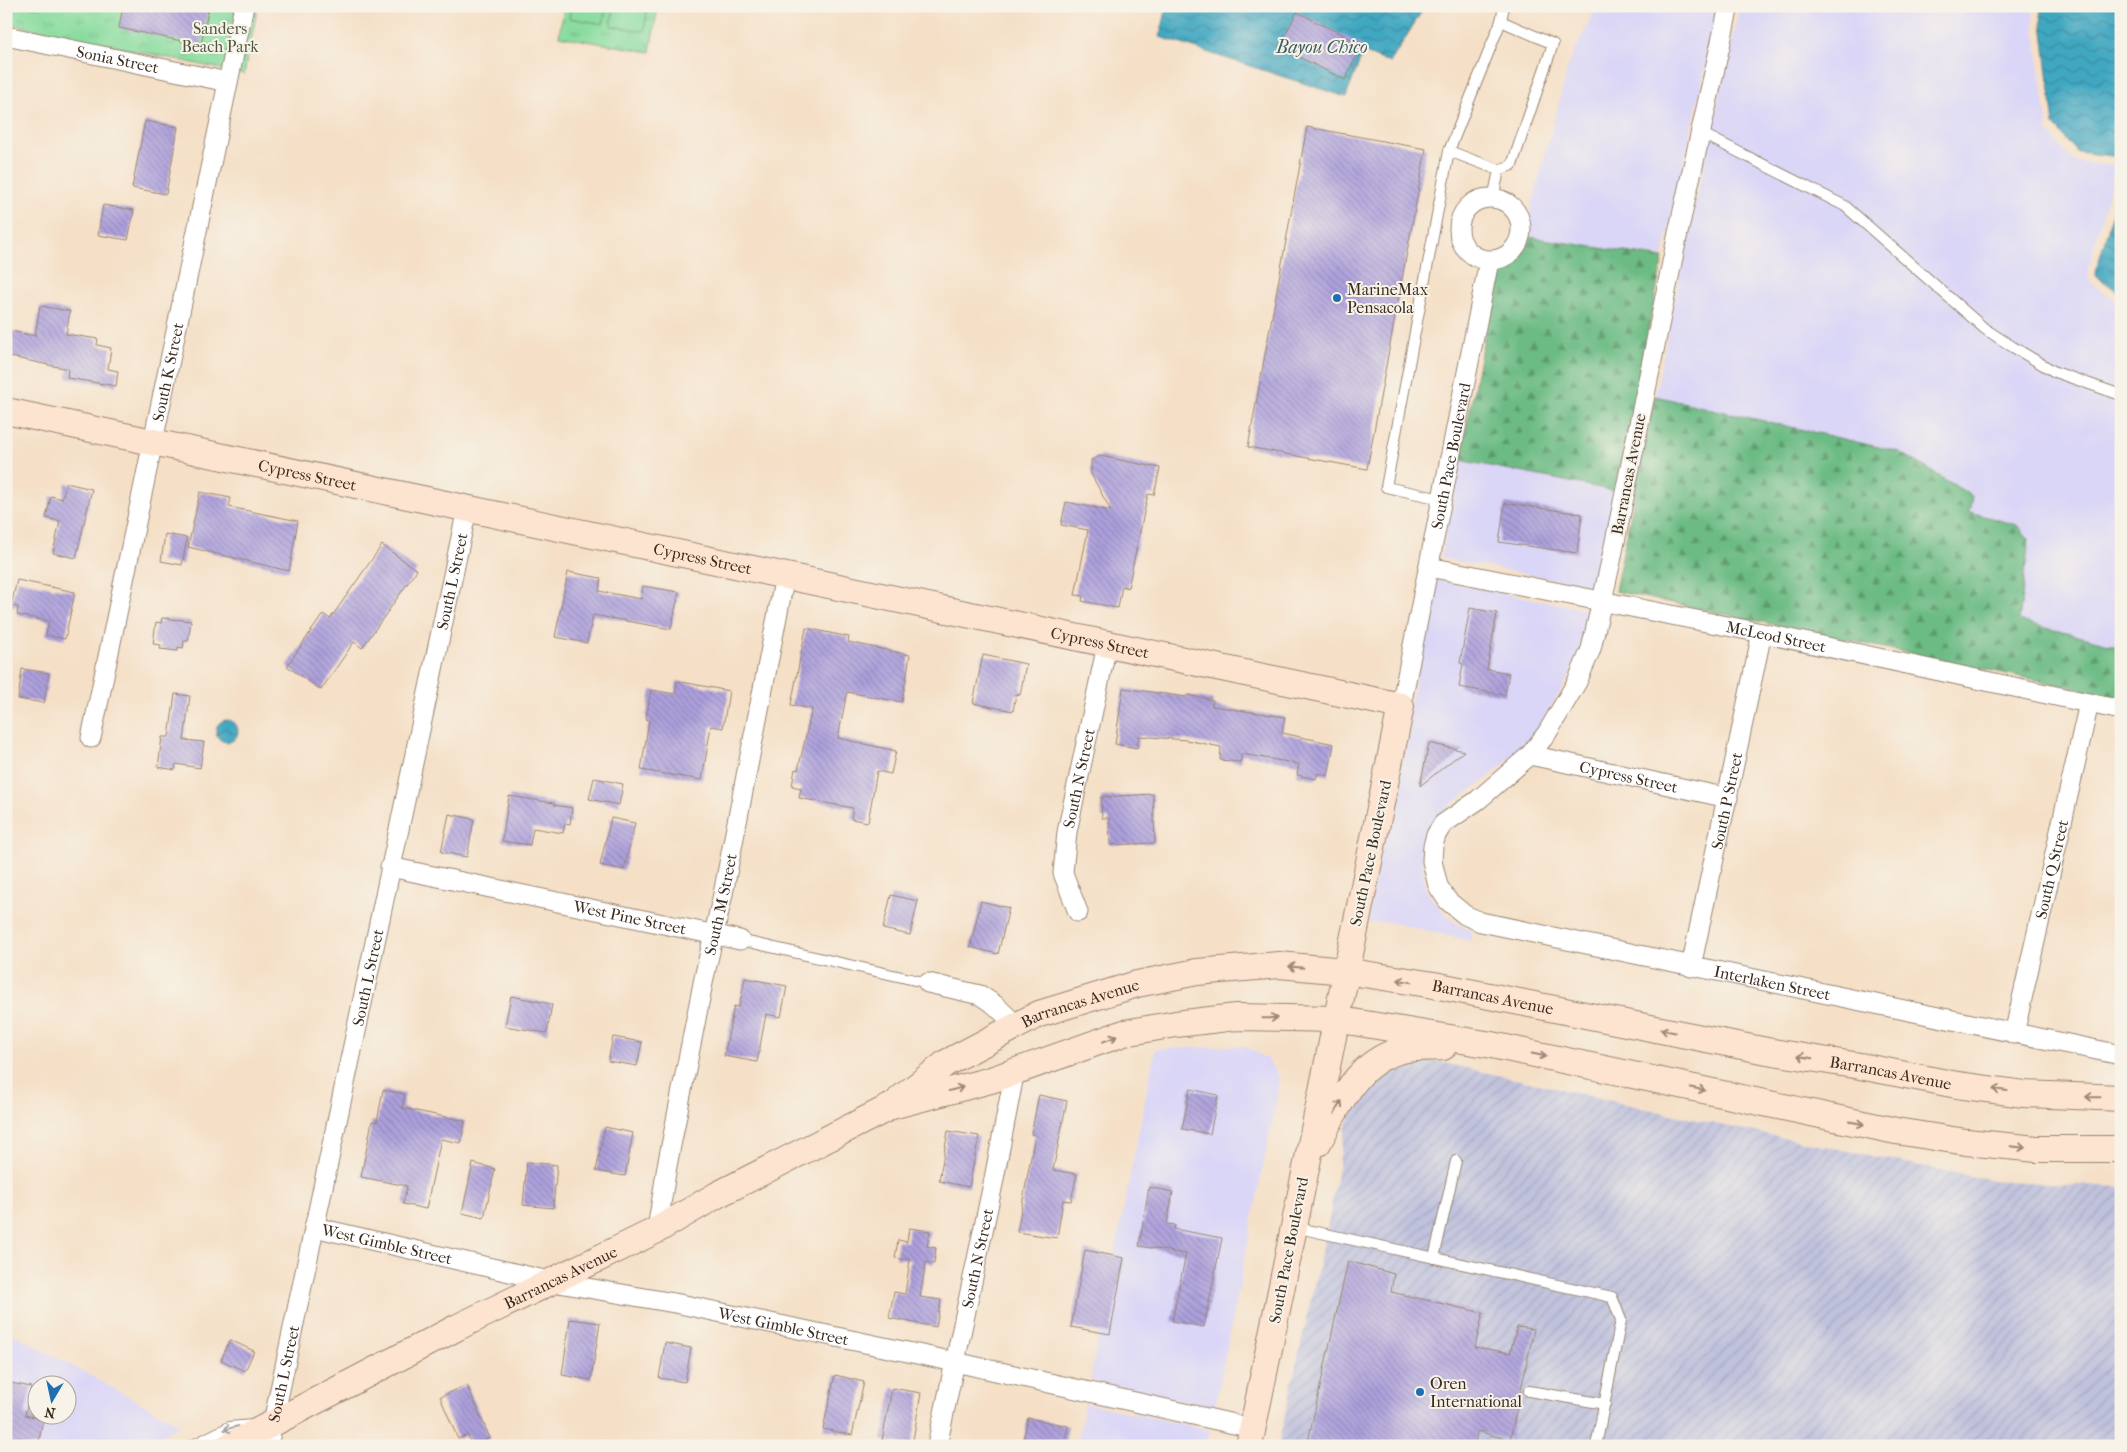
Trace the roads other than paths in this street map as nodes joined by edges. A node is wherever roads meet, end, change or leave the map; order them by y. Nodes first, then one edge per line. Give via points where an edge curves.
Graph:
1 (244, 6) edge
2 (1504, 6) edge
3 (1729, 6) edge
4 (1501, 21) junction
5 (6, 36) edge
6 (228, 82) junction
7 (1701, 133) junction
8 (1449, 151) junction
9 (1499, 170) junction
10 (1493, 198) junction
11 (1489, 260) junction
12 (2121, 396) edge
13 (6, 411) edge
14 (152, 442) junction
15 (1441, 499) junction
16 (467, 509) junction
17 (1429, 567) junction
18 (785, 576) junction
19 (1602, 601) junction
20 (1762, 633) junction
21 (1107, 645) junction
22 (2088, 703) junction
23 (1401, 706) junction
24 (2121, 710) edge
25 (91, 738) dead end
26 (1530, 755) junction
27 (1728, 798) junction
28 (390, 867) junction
29 (1438, 886) joint
30 (1078, 912) dead end
31 (714, 935) junction
32 (740, 940) joint
33 (1691, 967) junction
34 (1345, 971) junction
35 (928, 983) joint
36 (1335, 1019) junction
37 (1016, 1025) junction
38 (2014, 1034) junction
39 (1492, 1045) junction
40 (2121, 1055) edge
41 (1015, 1070) junction
42 (2121, 1098) edge
43 (892, 1106) junction
44 (2121, 1148) edge
45 (1456, 1161) dead end
46 (1305, 1165) junction
47 (314, 1227) junction
48 (1293, 1227) junction
49 (657, 1230) junction
50 (1434, 1258) junction
51 (553, 1282) junction
52 (955, 1362) junction
53 (1529, 1391) dead end
54 (1605, 1404) junction
55 (271, 1434) edge
56 (1250, 1437) edge
57 (191, 1446) edge
58 (229, 1446) edge
59 (937, 1446) edge
60 (1596, 1446) edge

1 - 6 street, South K Street
2 - 4 lane
3 - 7 street, Barrancas Avenue
4 - 8 lane
4 - 9 lane via 1553,44 1512,165
5 - 6 street, Sonia Street
6 - 14 street, South K Street
7 - 12 lane via 1845,206 1985,329 2013,347 2055,372
7 - 19 street, Barrancas Avenue
8 - 9 lane
8 - 15 lane via 1386,487
9 - 10 lane
10 - 11 street via 1512,208 1519,221 1520,237 1509,254
10 - 11 street via 1474,202 1463,213 1459,228 1464,247 1475,256
11 - 15 street, South Pace Boulevard
13 - 14 main road, Cypress Street
14 - 16 main road, Cypress Street
14 - 25 street, South K Street
15 - 17 street, South Pace Boulevard
16 - 18 main road, Cypress Street
16 - 28 street, South L Street
17 - 19 street, McLeod Street
17 - 23 street, South Pace Boulevard
18 - 21 main road, Cypress Street
18 - 31 street, South M Street
19 - 20 street, McLeod Street
19 - 26 street, Barrancas Avenue via 1590,649 1577,682
20 - 22 street, McLeod Street
20 - 27 street, South P Street
21 - 23 main road, Cypress Street
21 - 30 street, South N Street via 1067,832 1063,873
22 - 24 street, McLeod Street
22 - 38 street, South Q Street
23 - 34 main road, South Pace Boulevard
26 - 27 street, Cypress Street
26 - 29 street, Barrancas Avenue via 1478,800 1443,824 1433,846 1432,861
27 - 33 street, South P Street
28 - 31 street, West Pine Street
28 - 47 street, South L Street
29 - 33 street, Interlaken Street via 1448,901 1480,922
31 - 32 street, West Pine Street
31 - 49 street, South M Street
32 - 35 lane, West Pine Street
33 - 38 street, Interlaken Street
34 - 36 main road, South Pace Boulevard
34 -> 37 main road, Barrancas Avenue via 1279,966 1197,972 1136,984 1039,1014
42 -> 34 main road, Barrancas Avenue via 2024,1094 1958,1085
35 - 37 street via 980,995
36 - 39 main road, Barrancas Avenue
41 -> 36 main road, Barrancas Avenue via 1085,1049 1124,1033 1176,1024 1236,1017
36 - 46 main road, South Pace Boulevard
37 - 43 main road, Barrancas Avenue via 946,1063
38 - 40 street, Interlaken Street
39 -> 44 main road, Barrancas Avenue via 1896,1131 2037,1150
46 -> 39 main road via 1346,1091 1365,1069 1390,1054 1407,1049
43 -> 41 main road, Barrancas Avenue via 991,1080
41 - 52 street, South N Street
43 - 49 main road, Barrancas Avenue via 717,1195
45 - 50 lane
46 - 48 main road, South Pace Boulevard
47 - 51 street, West Gimble Street
47 - 55 street, South L Street
48 - 50 lane
48 - 56 main road, South Pace Boulevard
49 - 51 main road, Barrancas Avenue
50 - 54 lane via 1612,1296 1621,1320
51 - 52 street, West Gimble Street via 689,1306
51 - 55 main road, Barrancas Avenue via 458,1328
52 - 56 street, West Gimble Street
52 - 59 street, South N Street
53 - 54 lane
54 - 60 lane
55 -> 57 lane via 229,1426
55 - 58 main road, Barrancas Avenue

